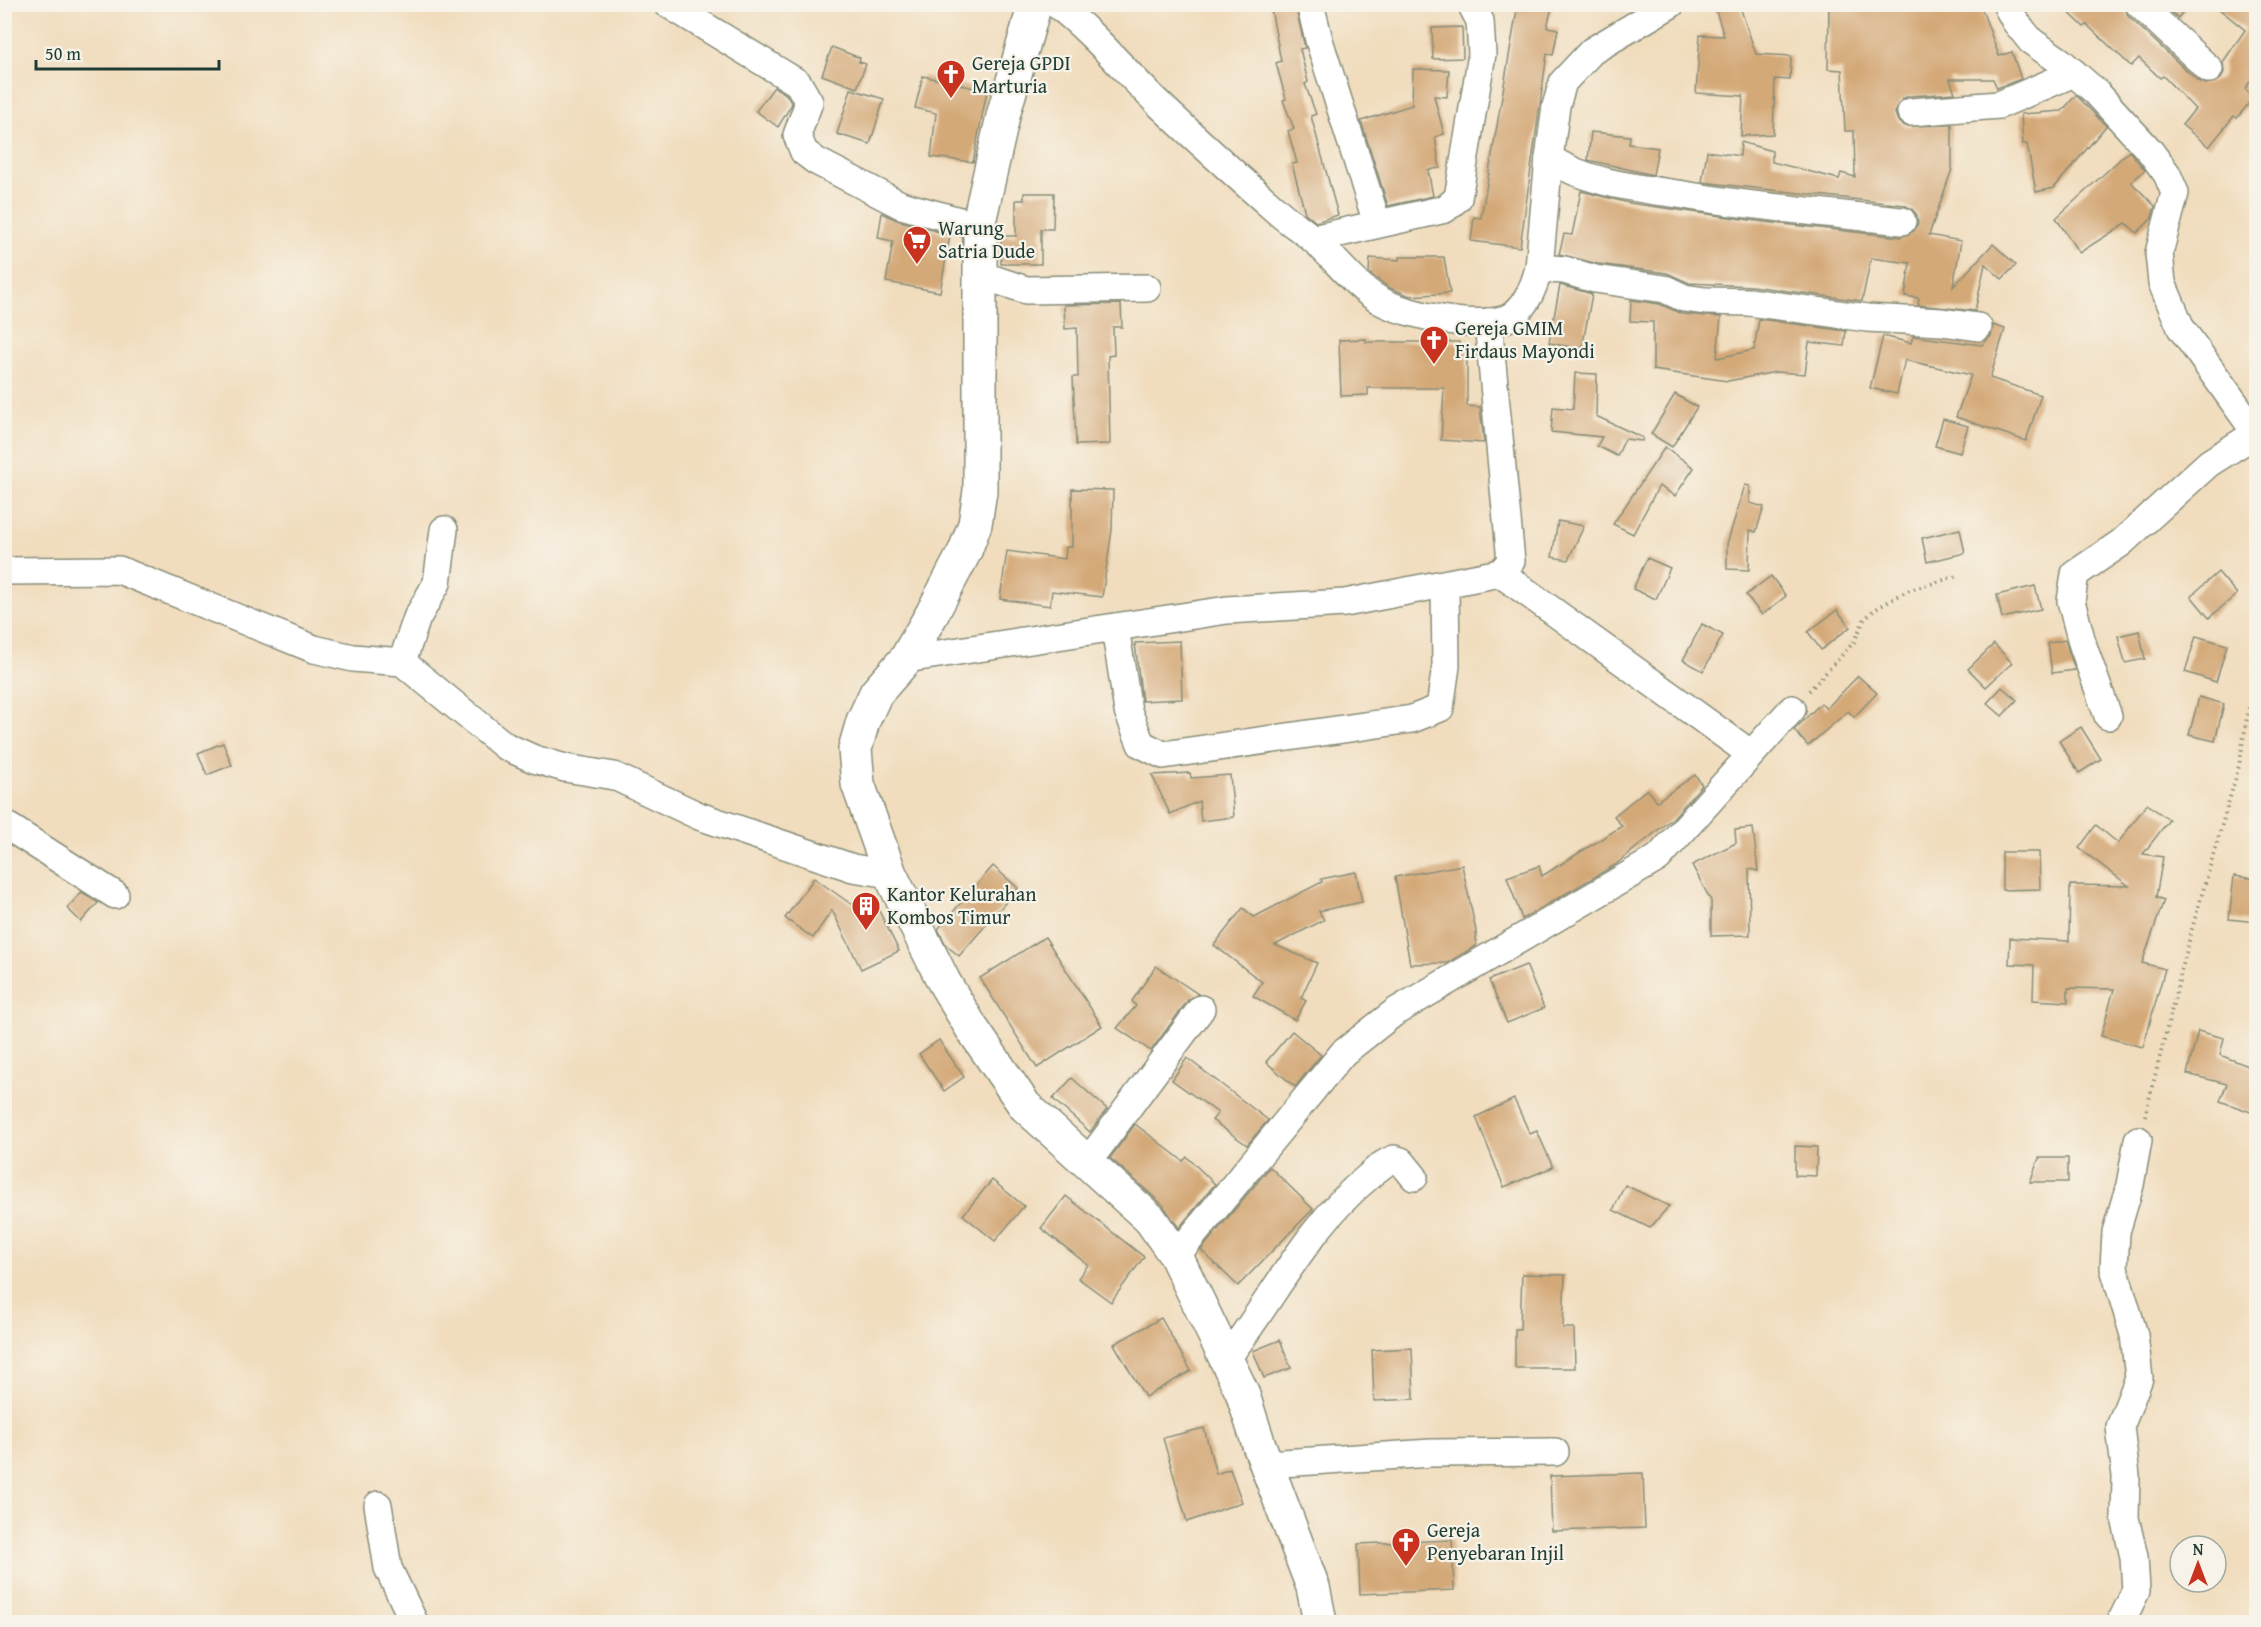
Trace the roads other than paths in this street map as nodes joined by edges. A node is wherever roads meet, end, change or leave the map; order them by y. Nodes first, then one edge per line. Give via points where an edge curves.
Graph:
1 (668, 4) edge
2 (1035, 4) edge
3 (1056, 4) edge
4 (1310, 4) edge
5 (1471, 4) edge
6 (1671, 4) edge
7 (2006, 4) edge
8 (2139, 4) edge
9 (2209, 69) dead end
10 (2074, 73) junction
11 (1911, 112) dead end
12 (1549, 158) junction
13 (1902, 221) dead end
14 (1377, 223) junction
15 (978, 226) junction
16 (1313, 239) junction
17 (1539, 268) junction
18 (981, 278) junction
19 (1147, 288) dead end
20 (1488, 322) junction
21 (1977, 327) dead end
22 (2256, 434) edge
23 (444, 530) dead end
24 (4, 571) edge
25 (1500, 573) junction
26 (1445, 584) junction
27 (1115, 627) junction
28 (906, 659) junction
29 (402, 662) junction
30 (1792, 709) road end
31 (2108, 716) dead end
32 (1751, 754) junction
33 (4, 824) edge
34 (890, 874) junction
35 (115, 895) dead end
36 (1201, 1009) dead end
37 (2138, 1140) road end
38 (1087, 1163) junction
39 (1414, 1177) dead end
40 (1176, 1256) junction
41 (1227, 1358) junction
42 (1555, 1452) dead end
43 (1266, 1464) junction
44 (378, 1505) dead end
45 (414, 1623) edge
46 (1320, 1623) edge
47 (2121, 1623) edge

1 - 15 street via 798,83 808,102 797,135 799,144 816,161 901,205
2 - 15 street via 1004,112
3 - 16 street via 1176,121
4 - 14 street
5 - 14 street via 1480,21 1482,54 1458,198 1445,209
6 - 12 street via 1593,51 1568,74 1556,106
7 - 10 street via 2031,41
8 - 9 street
10 - 11 street via 1999,105
10 - 22 street via 2119,116 2167,174 2175,193 2159,253 2163,283 2181,328
12 - 13 street via 1572,171 1645,190 1718,202
12 - 17 street
14 - 16 street
15 - 18 street
16 - 20 street via 1368,293 1388,305 1423,315
17 - 20 street via 1533,289 1522,306 1511,316
17 - 21 street via 1665,289 1684,298 1705,301 1749,302 1867,318
18 - 19 street via 1026,290
18 - 28 street via 980,479 975,524 932,615
20 - 25 street via 1511,561
22 - 31 street via 2209,464 2121,543 2075,574 2071,601
23 - 29 street via 437,583 417,618
24 - 29 street via 119,570 314,649 353,658
25 - 26 street
25 - 32 street
26 - 27 street via 1345,603 1227,610
26 - 27 street via 1446,666 1440,708 1412,719 1163,755 1141,744 1128,711
27 - 28 street
28 - 34 street via 876,693 855,749 858,784
29 - 34 street via 505,746 534,759 614,776 699,816 853,868
30 - 32 street
32 - 40 street via 1658,858 1395,1012 1343,1053
33 - 35 street
34 - 38 street via 971,1028 1025,1106
36 - 38 street
37 - 47 street via 2116,1232 2114,1268 2134,1335 2139,1378 2120,1427 2126,1476 2125,1518 2134,1557 2136,1591
38 - 40 street via 1150,1219
39 - 41 street via 1401,1161 1394,1159 1352,1191 1284,1272 1254,1323
40 - 41 street
41 - 43 street
42 - 43 street via 1431,1453
43 - 46 street via 1309,1577
44 - 45 street via 388,1568

